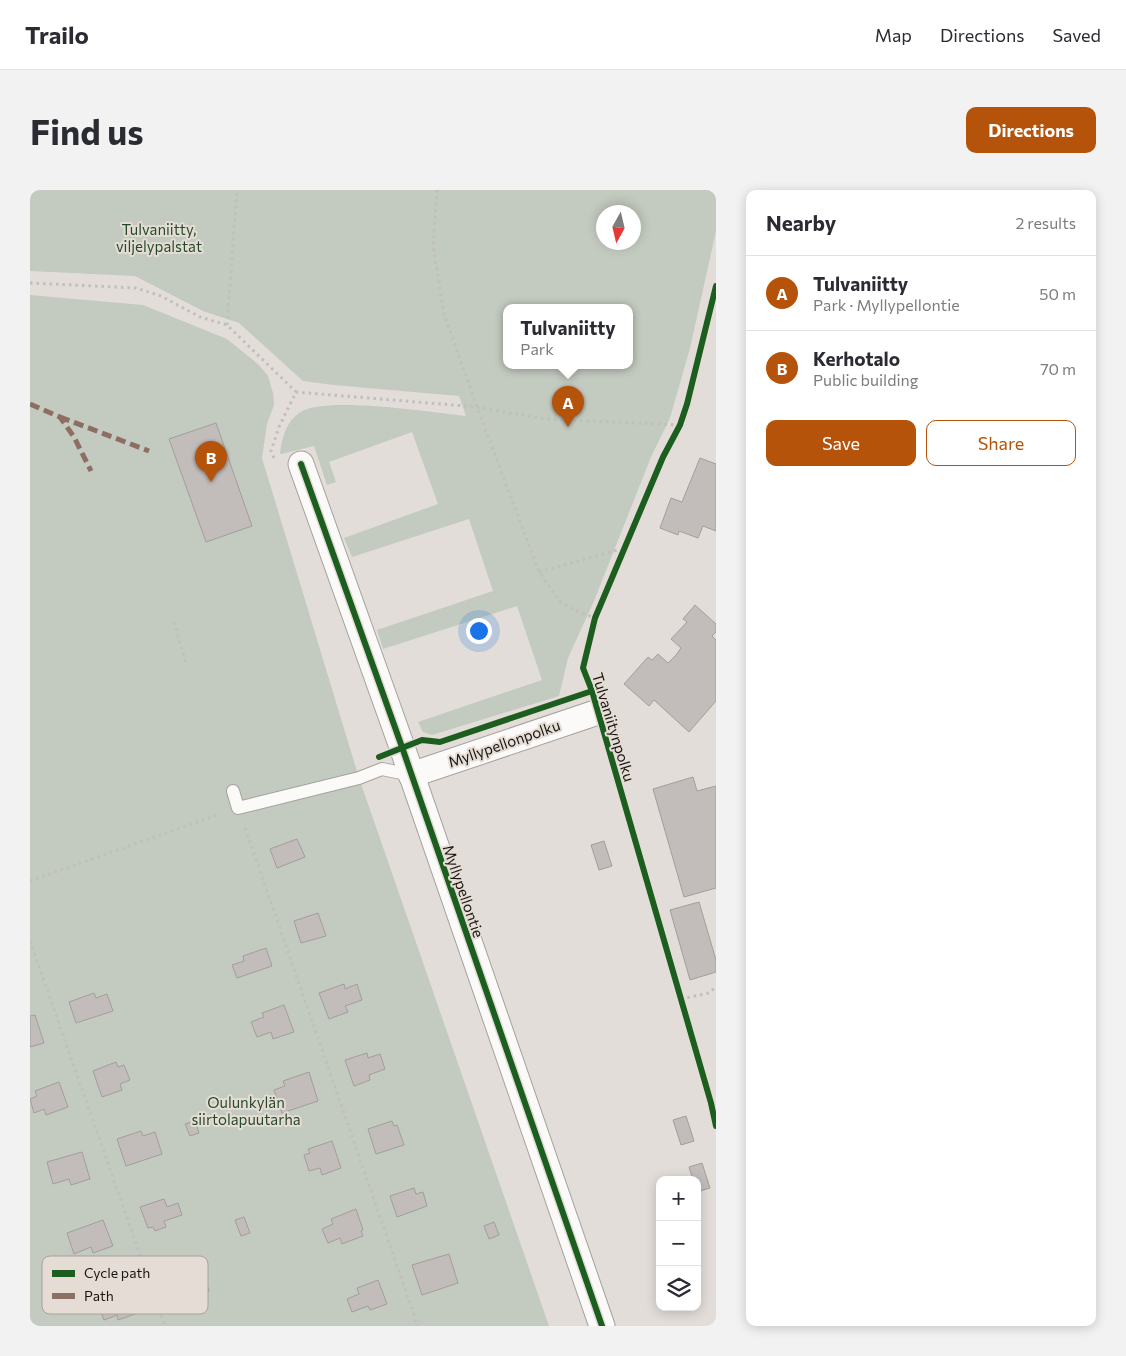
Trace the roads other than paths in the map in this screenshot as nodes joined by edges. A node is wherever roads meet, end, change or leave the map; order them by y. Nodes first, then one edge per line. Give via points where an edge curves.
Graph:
1 (301, 464) road end
2 (598, 712) dead end
3 (411, 775) junction
4 (233, 791) dead end
5 (602, 1326) edge

1 - 3 street, Myllypellontie
2 - 3 street, Myllypellonpolku
3 - 4 lane via 382,769 238,808
3 - 5 street, Myllypellontie

